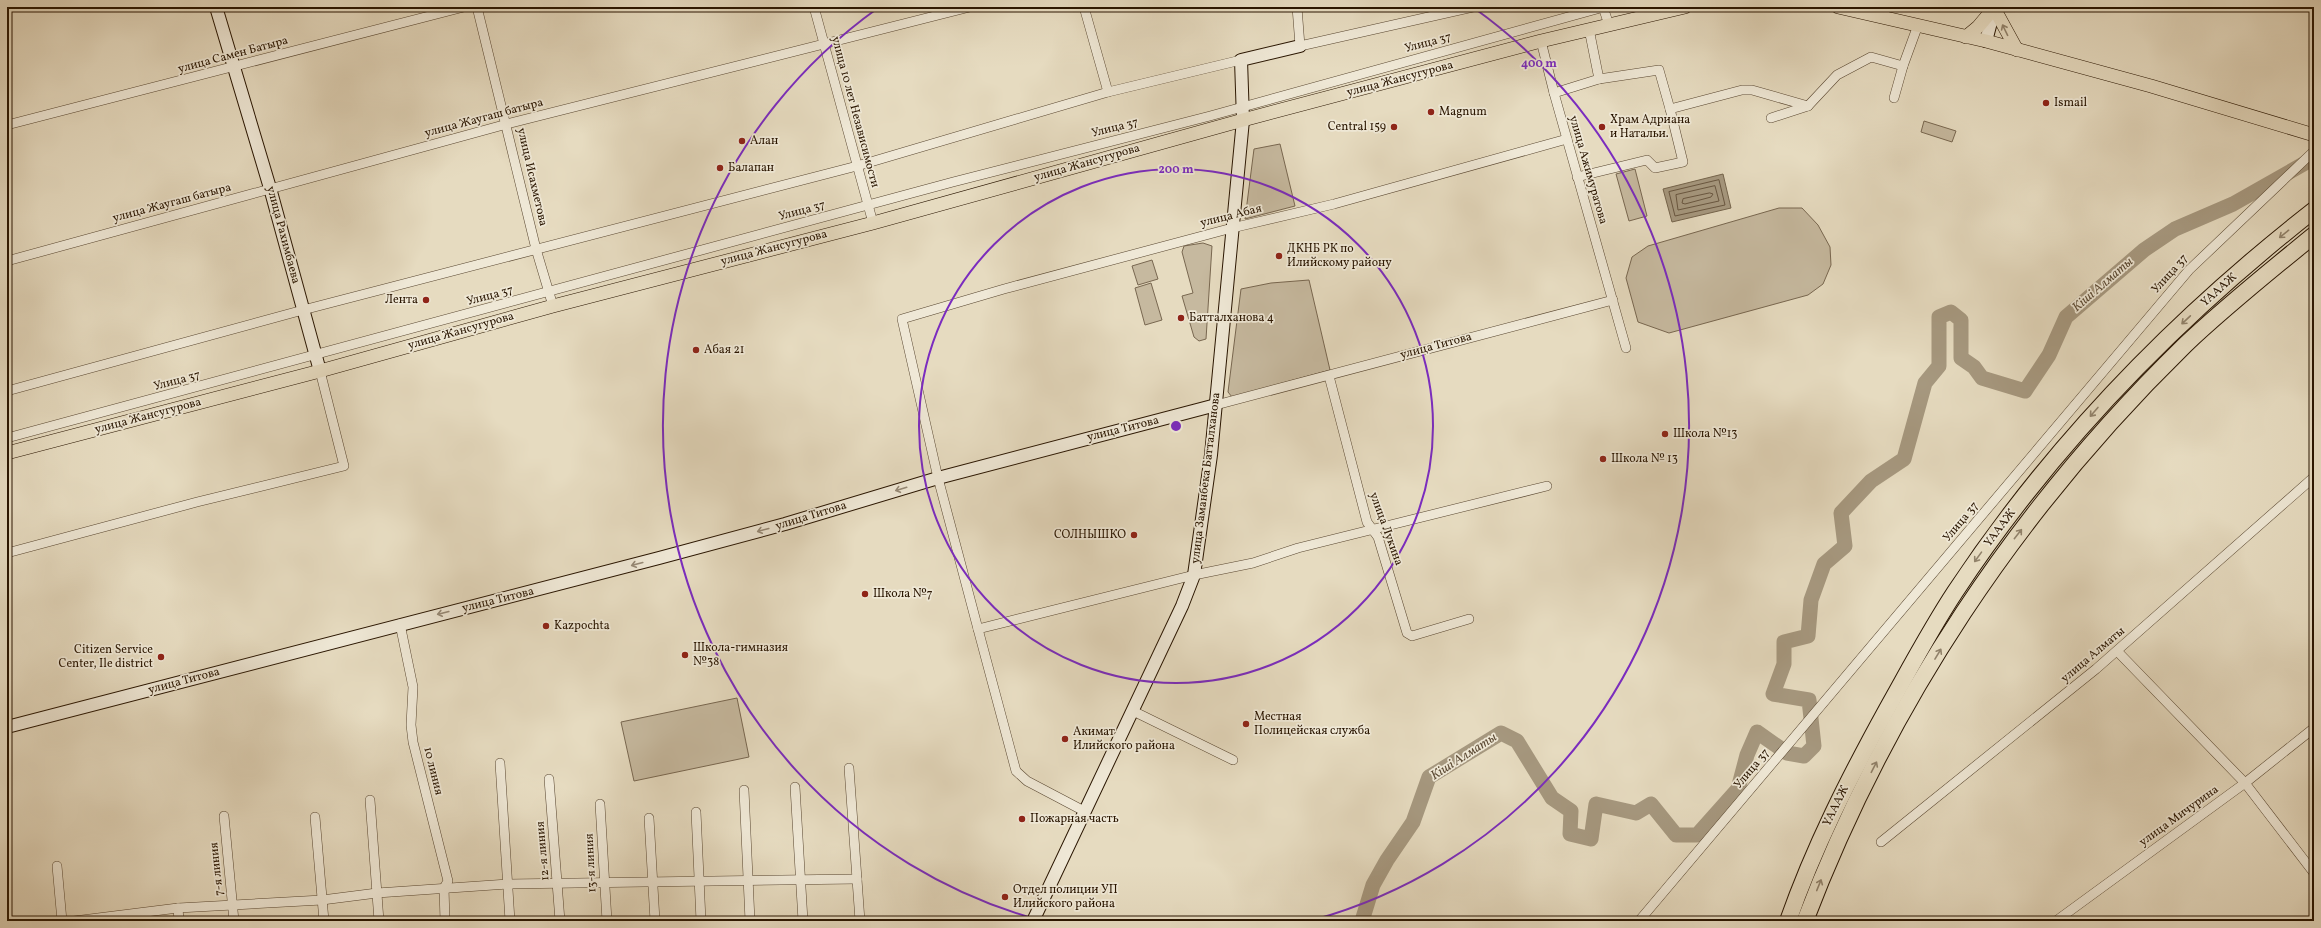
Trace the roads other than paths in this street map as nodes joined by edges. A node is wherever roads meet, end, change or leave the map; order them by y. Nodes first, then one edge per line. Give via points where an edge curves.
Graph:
1 (216, 7) edge
2 (464, 7) edge
3 (477, 7) edge
4 (814, 7) edge
5 (970, 7) edge
6 (1084, 7) edge
7 (1297, 7) edge
8 (1473, 7) edge
9 (1603, 7) edge
10 (1685, 7) edge
11 (1838, 7) edge
12 (1995, 7) edge
13 (1609, 25) junction
14 (1918, 25) junction
15 (1589, 30) junction
16 (1966, 37) junction
17 (1540, 41) junction
18 (1986, 41) junction
19 (824, 43) junction
20 (1300, 46) junction
21 (2017, 50) junction
22 (1241, 60) junction
23 (1903, 66) junction
24 (234, 68) junction
25 (1599, 79) junction
26 (1108, 92) junction
27 (1554, 93) junction
28 (1894, 98) dead end
29 (1808, 106) junction
30 (1670, 109) junction
31 (1771, 118) dead end
32 (1243, 120) junction
33 (507, 124) junction
34 (7, 125) edge
35 (2314, 135) edge
36 (1567, 139) junction
37 (2314, 151) edge
38 (857, 166) junction
39 (1577, 177) junction
40 (270, 188) junction
41 (2314, 210) edge
42 (872, 223) junction
43 (1232, 228) junction
44 (2314, 235) edge
45 (536, 249) junction
46 (7, 261) edge
47 (1613, 300) junction
48 (553, 306) junction
49 (303, 310) junction
50 (1626, 348) dead end
51 (320, 371) junction
52 (1329, 376) junction
53 (7, 391) edge
54 (1216, 405) junction
55 (7, 438) edge
56 (7, 454) edge
57 (2314, 477) edge
58 (938, 478) junction
59 (1547, 486) dead end
60 (1373, 530) junction
61 (7, 553) edge
62 (1194, 575) junction
63 (1469, 619) dead end
64 (400, 624) junction
65 (978, 629) junction
66 (2117, 651) junction
67 (1133, 711) junction
68 (7, 727) edge
69 (2314, 728) edge
70 (1233, 760) dead end
71 (500, 764) dead end
72 (849, 768) dead end
73 (548, 779) dead end
74 (2245, 782) junction
75 (795, 787) dead end
76 (744, 790) dead end
77 (370, 800) dead end
78 (600, 804) dead end
79 (1084, 811) junction
80 (696, 812) dead end
81 (224, 816) dead end
82 (315, 817) dead end
83 (650, 818) dead end
84 (1881, 842) dead end
85 (57, 866) dead end
86 (2314, 873) edge
87 (858, 879) junction
88 (800, 880) junction
89 (654, 882) junction
90 (700, 882) junction
91 (749, 882) junction
92 (557, 883) junction
93 (508, 884) junction
94 (604, 884) junction
95 (444, 888) junction
96 (377, 893) junction
97 (322, 900) junction
98 (233, 904) junction
99 (178, 908) junction
100 (122, 918) edge
101 (62, 921) edge
102 (74, 921) edge
103 (179, 921) edge
104 (234, 921) edge
105 (324, 921) edge
106 (379, 921) edge
107 (445, 921) edge
108 (510, 921) edge
109 (560, 921) edge
110 (607, 921) edge
111 (655, 921) edge
112 (701, 921) edge
113 (750, 921) edge
114 (802, 921) edge
115 (860, 921) edge
116 (1033, 921) edge
117 (1639, 921) edge
118 (1788, 921) edge
119 (1805, 921) edge
120 (2056, 921) edge

1 - 24 street, улица Рахимбаева
2 - 24 street, улица Самен Батыра
3 - 33 street, улица Исахметова
4 - 19 street, улица 10 лет Независимости
5 - 19 street, улица Жаугаш батыра
6 - 26 street
7 - 20 street
8 - 20 street
9 - 13 street
9 - 55 street, Улица 37 via 1210,116 954,182
10 - 13 main road, улица Жансугурова
11 - 14 main road
12 - 16 main road
12 - 18 street
21 -> 12 main road
13 - 15 main road, улица Жансугурова
14 - 16 main road
14 - 23 street
15 - 17 main road, улица Жансугурова
15 - 25 street
16 - 18 main road
17 - 27 street, улица Ажимуратова
17 - 32 main road, улица Жансугурова
18 - 21 main road
19 - 33 street, улица Жаугаш батыра
19 - 38 street, улица 10 лет Независимости
20 - 22 street
21 - 35 main road via 2151,86
22 - 26 street
22 - 32 street, улица Заманбека Батталханова
23 - 28 street
23 - 29 street via 1870,57 1837,75
24 - 34 street, улица Самен Батыра
24 - 40 street, улица Рахимбаева
25 - 27 street
25 - 30 street via 1659,70
26 - 38 street
27 - 36 street, улица Ажимуратова
29 - 30 street via 1752,90 1742,90
29 - 31 street
30 - 39 street via 1683,162 1655,168 1647,160
32 - 42 main road, улица Жансугурова
32 - 43 street, улица Заманбека Батталханова
33 - 40 street, улица Жаугаш батыра
33 - 45 street, улица Исахметова
36 - 39 street, улица Ажимуратова
36 - 43 street, улица Абая via 1334,204
37 - 117 street, Улица 37 via 2189,270
38 - 42 street, улица 10 лет Независимости
38 - 45 street
39 - 47 street, улица Ажимуратова
40 - 46 street, улица Жаугаш батыра
40 - 49 street, улица Рахимбаева
41 -> 118 highway, ҮАААЖ via 2234,275 2123,381 2039,478 2002,526 1949,601 1875,730 1825,829
42 - 48 main road, улица Жансугурова
43 - 54 street, улица Заманбека Батталханова
43 - 58 street, улица Абая via 902,319
119 -> 44 highway, ҮАААЖ via 1831,856 1875,764 1927,672 2004,551 2072,466 2154,377 2217,316
45 - 48 street, улица Исахметова
45 - 49 street
47 - 50 street, улица Ажимуратова
47 - 52 street, улица Титова
48 - 51 main road, улица Жансугурова
49 - 51 street, улица Рахимбаева
49 - 53 street
51 - 56 main road, улица Жансугурова
51 - 61 street, улица Рахимбаева via 344,466
52 - 54 street, улица Титова
52 - 60 street, улица Лукина via 1368,522
54 - 58 street, улица Титова
54 - 62 street, улица Заманбека Батталханова
57 - 66 street, улица Алматы
58 -> 64 street, улица Титова via 778,526
58 - 65 street
59 - 60 street
60 - 62 street via 1298,548 1253,563
60 - 63 street, улица Лукина via 1378,537 1407,633 1412,636
62 - 65 street
62 - 67 street, улица Заманбека Батталханова
64 - 68 street, улица Титова
64 - 95 street, 10 линия via 413,687 413,742 448,881
65 - 79 street via 1016,772 1027,781
66 - 74 street
66 - 84 street, улица Алматы
67 - 70 street
67 - 79 street, улица Заманбека Батталханова
69 - 74 street, улица Мичурина
71 - 93 street
72 - 87 street
73 - 92 street, 12-я линия
74 - 86 street
74 - 120 street, улица Мичурина
75 - 88 street
76 - 91 street
77 - 96 street
78 - 94 street, 13-я линия
79 - 116 street, улица Заманбека Батталханова
80 - 90 street
81 - 98 street, 7-я линия
82 - 97 street
83 - 89 street
85 - 101 street
87 - 88 street
87 - 115 street
88 - 91 street
88 - 114 street
89 - 90 street
89 - 94 street
89 - 111 street
90 - 91 street
90 - 112 street
91 - 113 street
92 - 93 street
92 - 94 street
92 - 109 street, 12-я линия
93 - 95 street
93 - 108 street
94 - 110 street, 13-я линия
95 - 96 street
95 - 107 street, 10 линия
96 - 97 street
96 - 106 street
97 - 98 street
97 - 105 street
98 - 99 street
98 - 104 street, 7-я линия
99 - 100 street
99 - 103 street
100 - 102 street

